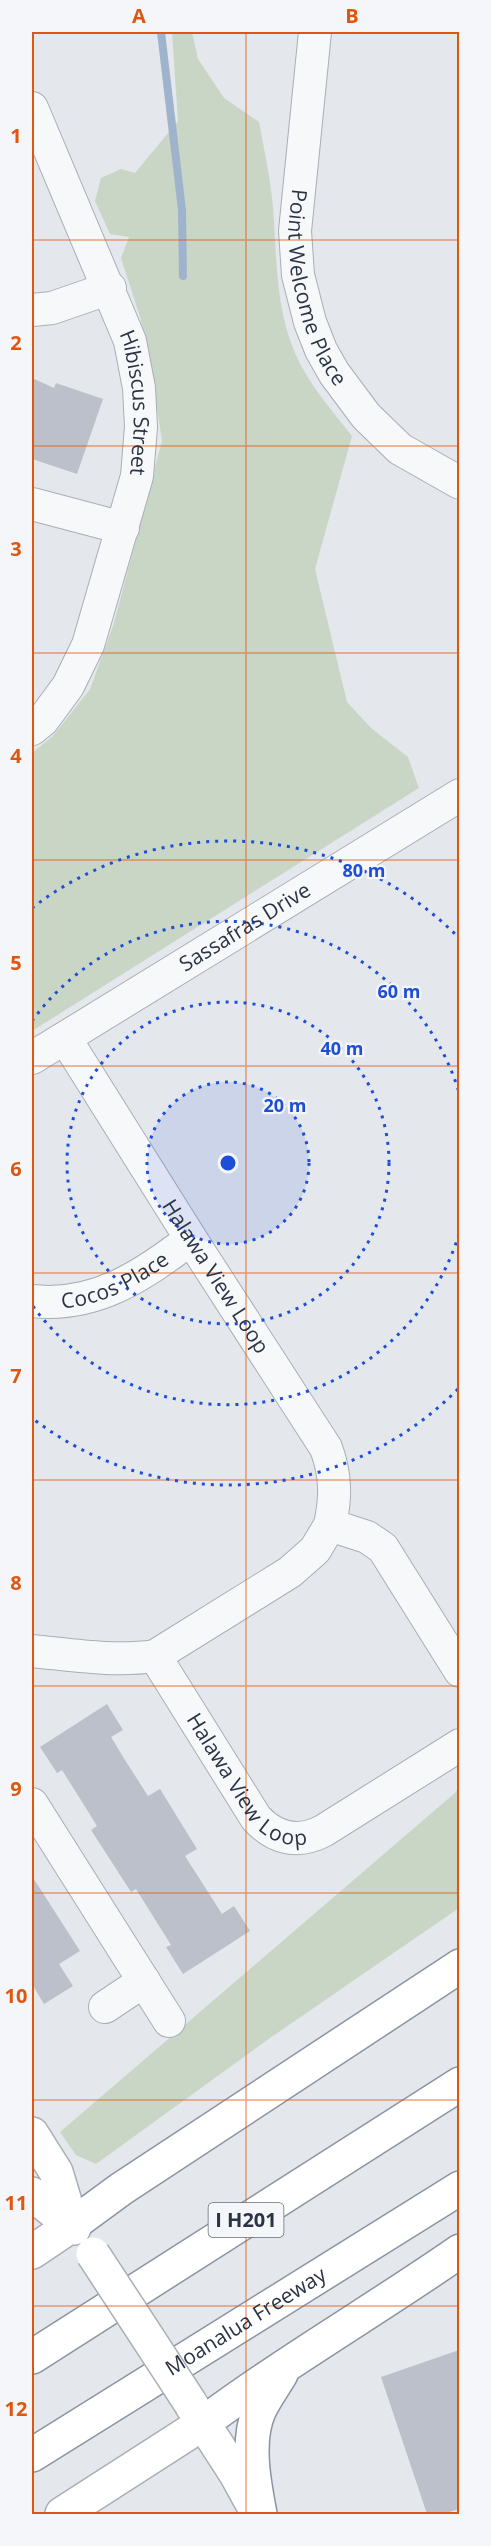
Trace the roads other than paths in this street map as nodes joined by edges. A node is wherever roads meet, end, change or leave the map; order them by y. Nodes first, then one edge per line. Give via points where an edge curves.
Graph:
1 (315, 32) edge
2 (32, 108) edge
3 (110, 288) junction
4 (32, 310) edge
5 (459, 483) edge
6 (32, 504) edge
7 (123, 528) junction
8 (32, 729) edge
9 (459, 795) edge
10 (65, 1038) junction
11 (32, 1058) edge
12 (191, 1239) junction
13 (32, 1301) edge
14 (330, 1525) junction
15 (32, 1651) edge
16 (155, 1656) junction
17 (459, 1671) edge
18 (459, 1744) edge
19 (32, 1803) edge
20 (459, 1966) edge
21 (144, 1981) junction
22 (105, 2007) dead end
23 (169, 2021) dead end
24 (459, 2084) edge
25 (32, 2134) edge
26 (459, 2188) edge
27 (32, 2194) edge
28 (72, 2225) junction
29 (459, 2251) edge
30 (32, 2252) edge
31 (32, 2357) edge
32 (287, 2364) junction
33 (197, 2414) junction
34 (32, 2455) edge
35 (62, 2514) edge
36 (259, 2514) edge

1 - 5 street, Point Welcome Place via 295,231 298,275 310,322 334,373 366,416 400,449
2 - 3 street, Hibiscus Street
3 - 4 street via 52,308
3 - 7 street, Hibiscus Street via 130,341 139,388 137,476
6 - 7 street
7 - 8 street, Hibiscus Street via 88,645 68,686
9 - 10 street, Sassafras Drive
10 - 11 street, Sassafras Drive
10 - 12 street, Halawa View Loop
12 - 13 street, Cocos Place via 104,1293 65,1303
12 - 14 street, Halawa View Loop via 326,1448 335,1480
14 - 16 street, Halawa View Loop via 315,1550 290,1572
14 - 17 street via 368,1537 383,1548
15 - 16 street, Halawa View Loop via 110,1659
16 - 18 street, Halawa View Loop via 256,1818 283,1837 304,1839 323,1831
19 - 21 street
20 - 28 main road
21 - 22 street
21 - 23 street
24 - 31 main road, I H201
25 - 28 main road via 56,2172
26 - 34 main road, Moanalua Freeway
27 - 28 main road
28 - 30 main road
28 - 33 main road, bridge
29 - 32 main road
32 - 33 main road
32 - 36 main road via 258,2412 252,2469
33 - 35 main road
33 - 36 main road

